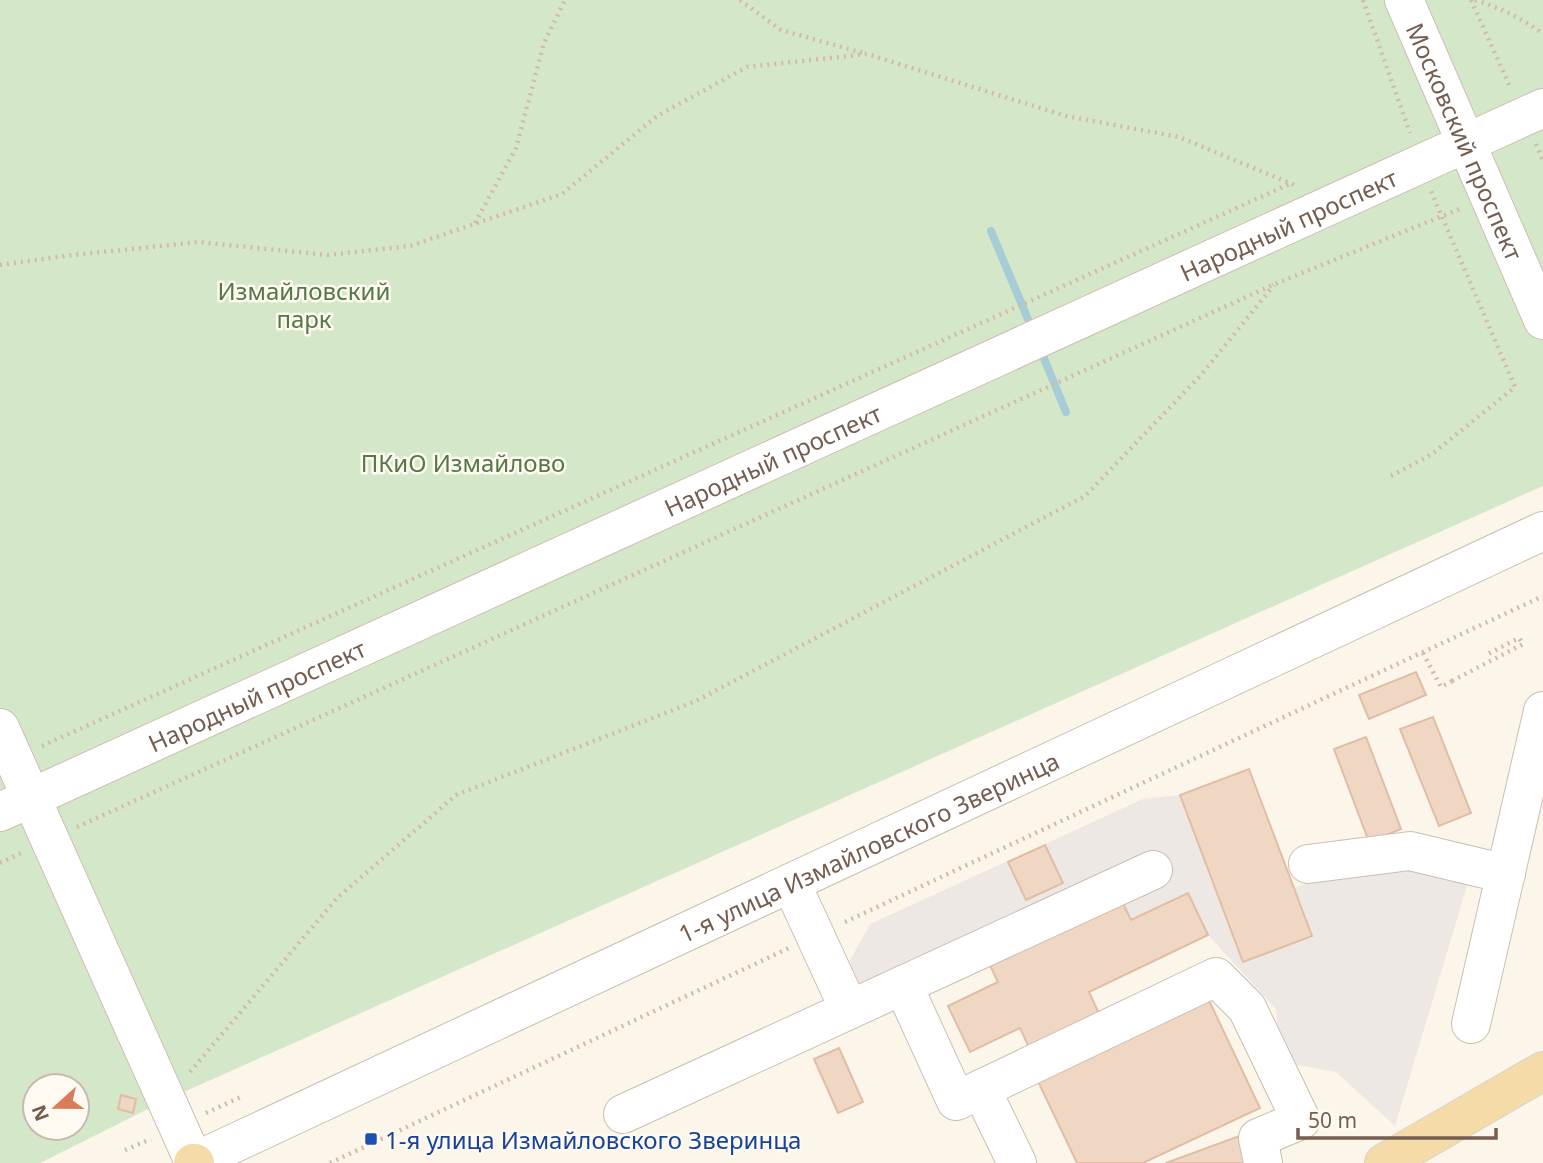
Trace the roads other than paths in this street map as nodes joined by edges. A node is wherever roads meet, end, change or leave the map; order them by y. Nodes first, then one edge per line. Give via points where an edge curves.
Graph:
1 (1404, 0) edge
2 (1529, 103) edge
3 (1466, 143) junction
4 (1543, 320) edge
5 (1543, 531) edge
6 (1543, 711) edge
7 (7, 743) edge
8 (15, 805) edge
9 (1308, 864) dead end
10 (1153, 870) dead end
11 (1506, 874) junction
12 (791, 883) junction
13 (903, 985) junction
14 (849, 1009) junction
15 (1471, 1024) dead end
16 (1543, 1071) edge
17 (981, 1089) junction
18 (623, 1114) dead end
19 (194, 1163) edge
20 (1017, 1163) edge
21 (1263, 1163) edge
22 (1384, 1163) edge

1 - 3 street, Московский проспект
2 - 3 street, Народный проспект
3 - 4 street, Московский проспект
3 - 8 street, Народный проспект
5 - 12 street, 1-я улица Измайловского Зверинца
6 - 11 street
7 - 8 street
8 - 19 street via 49,840 162,1118
9 - 11 street via 1410,851
10 - 13 street
11 - 15 street
12 - 14 street
12 - 19 street, 1-я улица Измайловского Зверинца
13 - 14 street
13 - 17 street via 956,1101
14 - 18 street
16 - 22 main road
17 - 20 street
17 - 21 street via 1216,977 1247,1008 1301,1120 1258,1138

